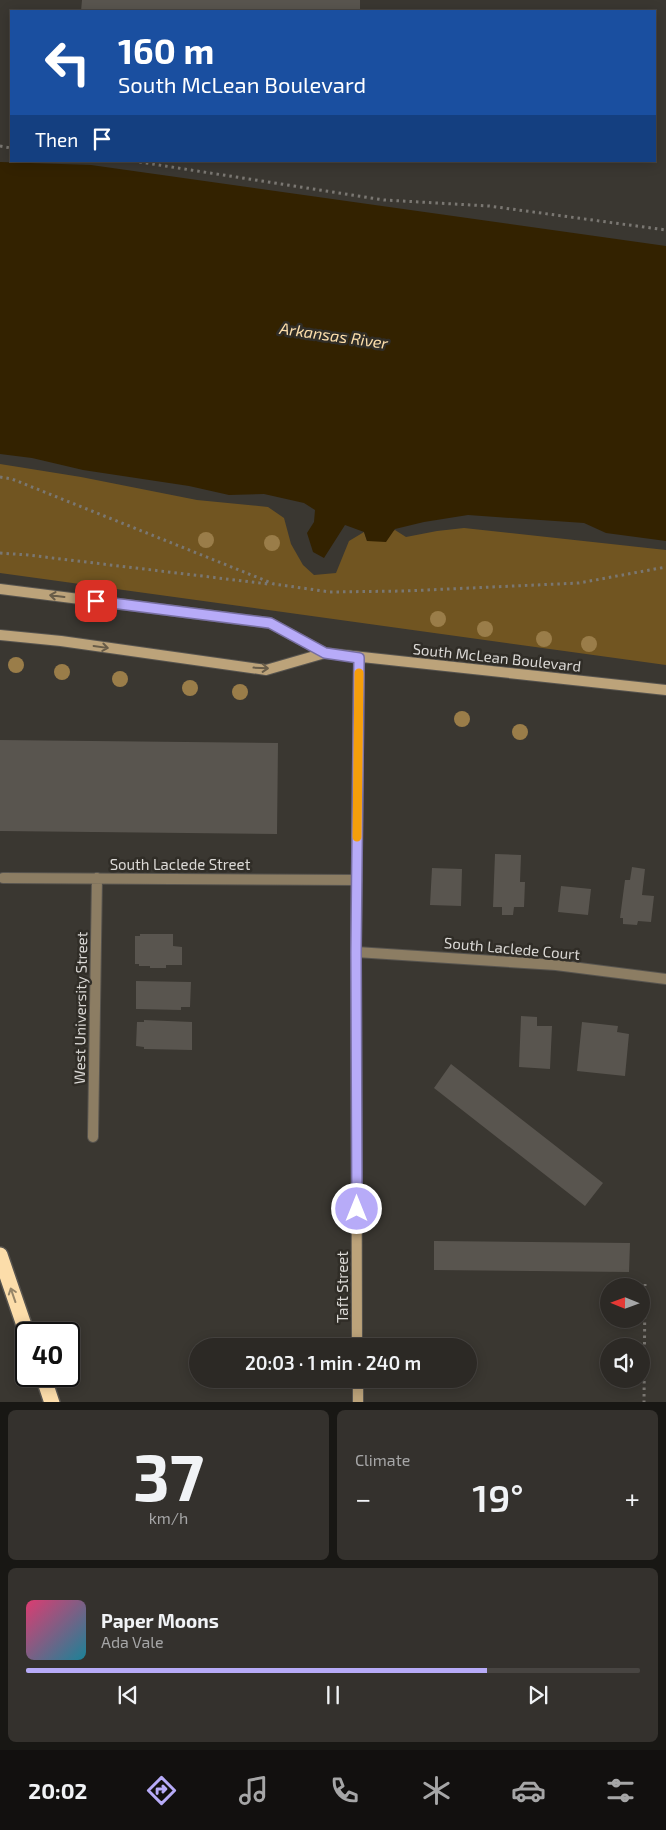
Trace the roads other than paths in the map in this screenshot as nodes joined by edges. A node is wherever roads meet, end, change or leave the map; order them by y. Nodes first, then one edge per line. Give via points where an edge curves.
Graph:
1 (0, 589) edge
2 (0, 635) edge
3 (325, 653) junction
4 (359, 658) junction
5 (666, 690) edge
6 (3, 878) dead end
7 (97, 878) junction
8 (357, 880) junction
9 (356, 952) junction
10 (666, 979) edge
11 (93, 1138) dead end
12 (0, 1256) edge
13 (23, 1322) edge
14 (357, 1338) edge
15 (47, 1387) edge
16 (358, 1388) edge
17 (52, 1402) edge
18 (358, 1402) edge

3 -> 1 main road, South McLean Boulevard via 270,623
2 -> 3 main road, South McLean Boulevard via 266,670
3 - 4 main road, South McLean Boulevard
4 - 5 main road, South McLean Boulevard
4 - 8 main road, Taft Street
6 - 7 street, South Laclede Street
7 - 8 street, South Laclede Street
7 - 11 street, West University Street
8 - 9 main road, Taft Street
9 - 10 street, South Laclede Court via 556,965
9 - 14 main road, Taft Street
13 -> 12 highway
15 - 17 highway
16 - 18 main road

